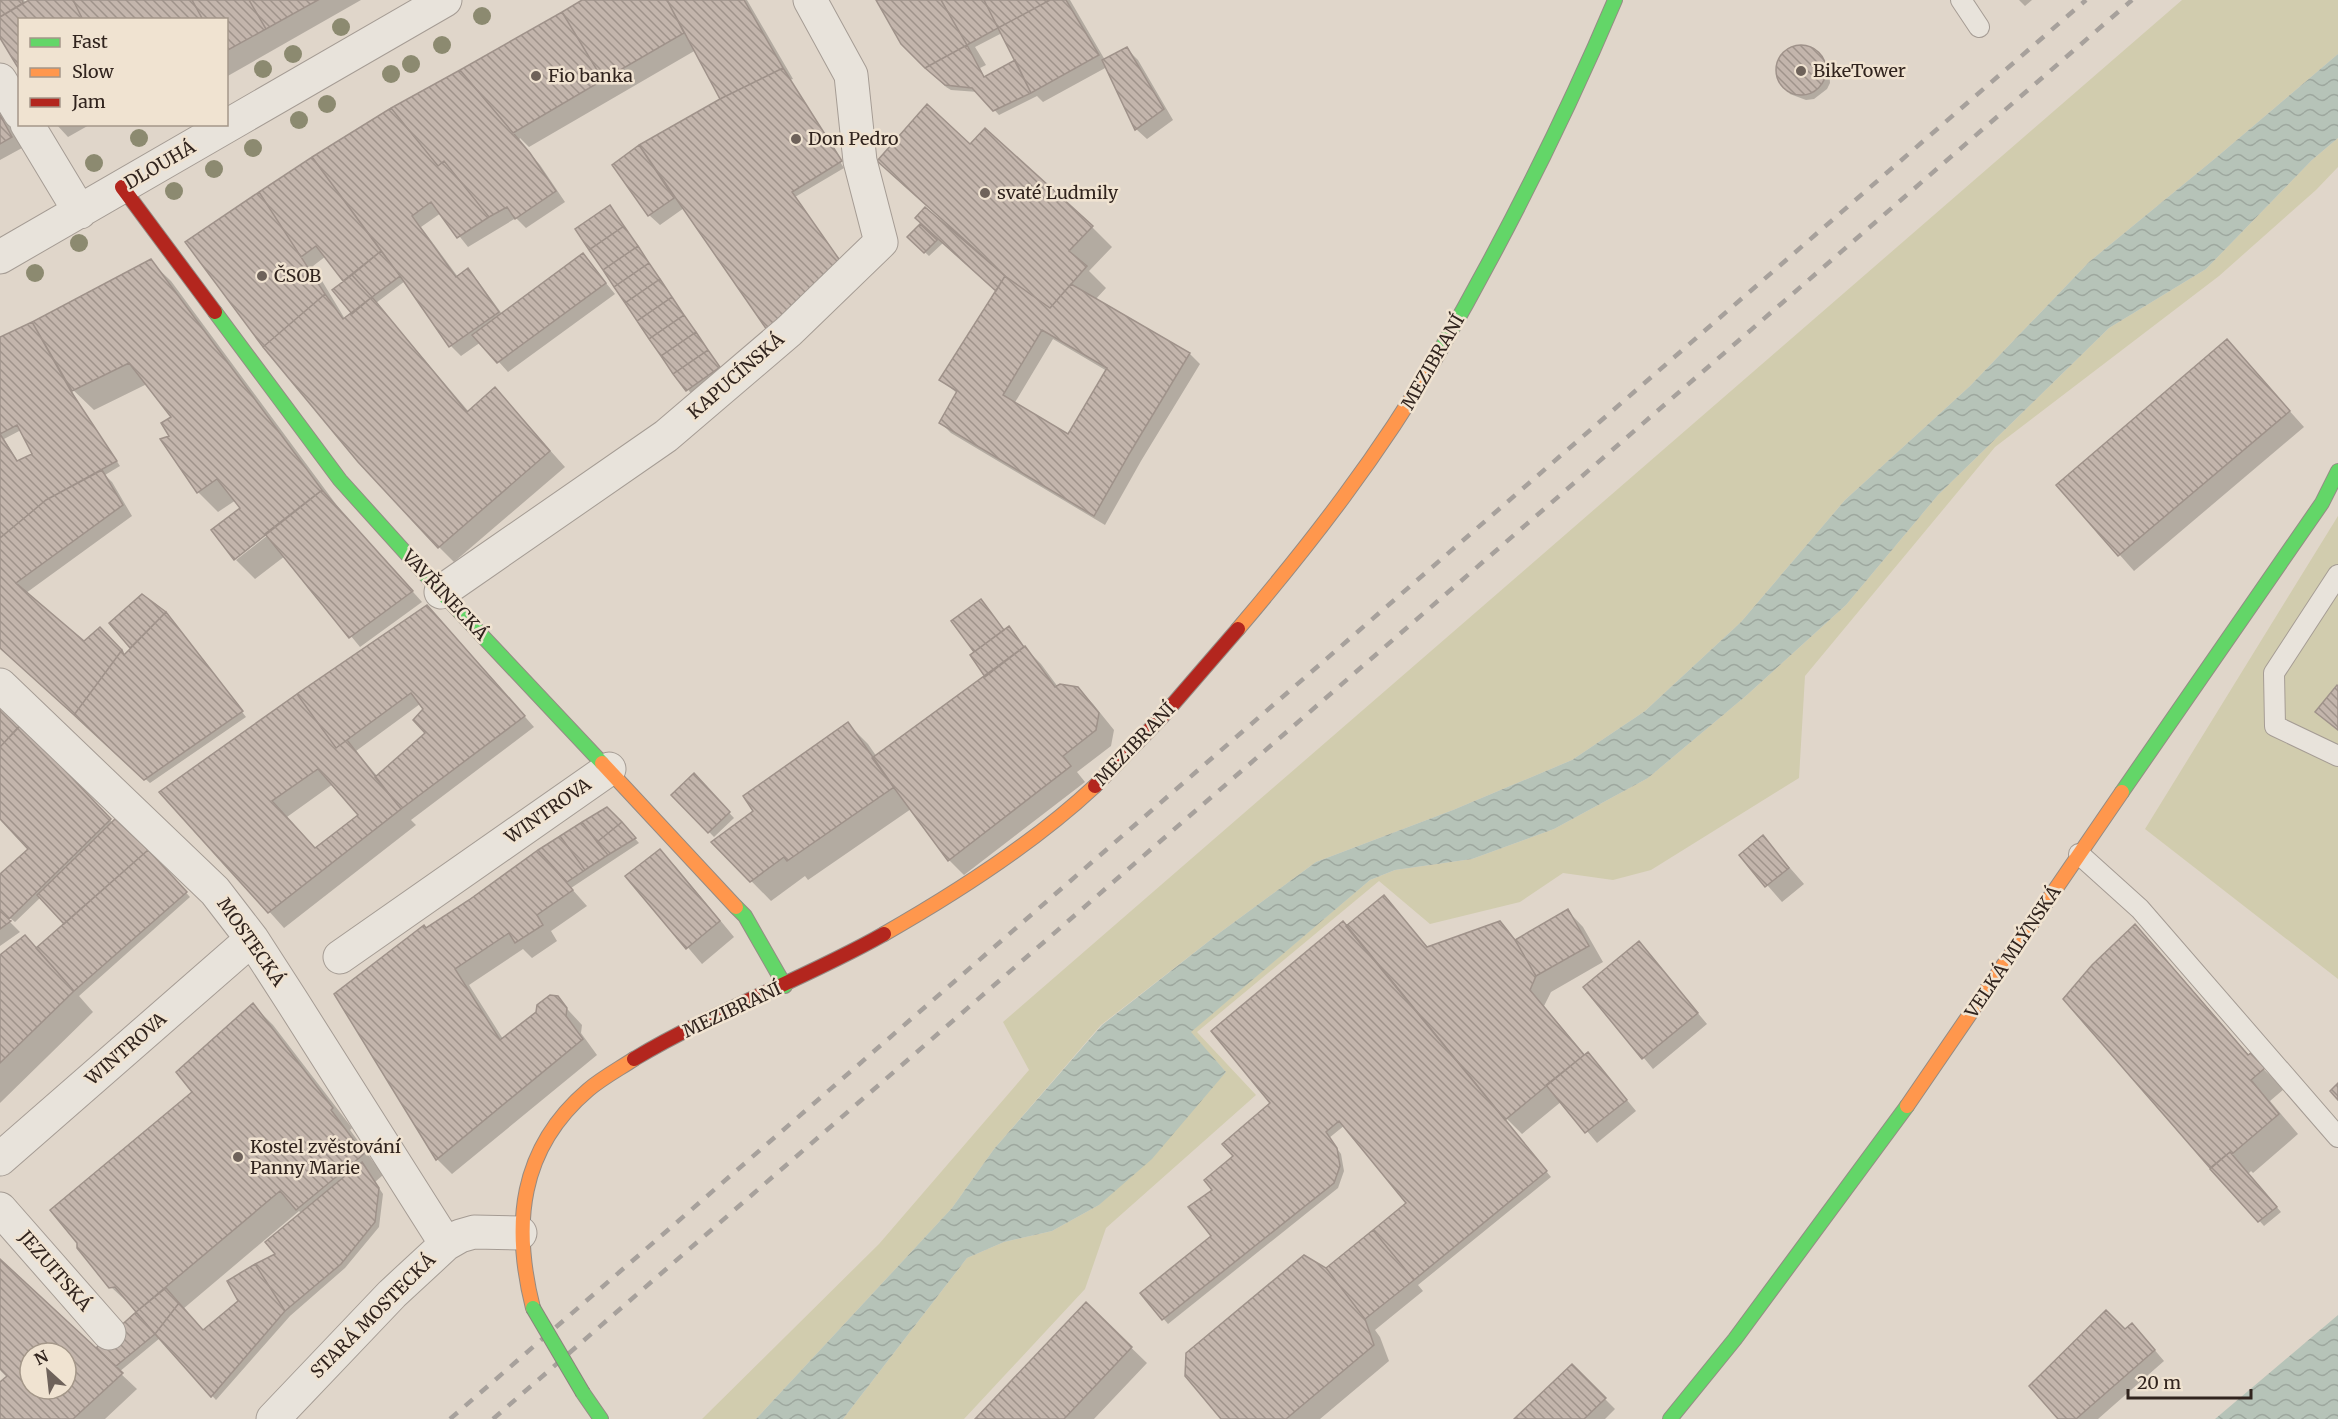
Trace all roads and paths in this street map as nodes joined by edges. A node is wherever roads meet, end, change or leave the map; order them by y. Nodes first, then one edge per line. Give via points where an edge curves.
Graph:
1 (445, 0) edge
2 (810, 0) edge
3 (1615, 0) edge
4 (1961, 0) edge
5 (1979, 27) dead end
6 (0, 80) edge
7 (18, 109) edge
8 (28, 126) edge
9 (227, 126) edge
10 (228, 126) edge
11 (122, 187) junction
12 (80, 212) junction
13 (0, 257) edge
14 (2338, 471) edge
15 (2338, 575) edge
16 (441, 592) junction
17 (0, 685) edge
18 (2338, 756) edge
19 (609, 769) junction
20 (2079, 854) junction
21 (252, 939) junction
22 (340, 957) dead end
23 (785, 986) junction
24 (2338, 1137) edge
25 (0, 1159) edge
26 (0, 1209) edge
27 (520, 1233) junction
28 (446, 1244) junction
29 (110, 1333) dead end
30 (273, 1419) edge
31 (601, 1419) edge
32 (1670, 1419) edge

1 - 10 street, DLOUHÁ
2 - 16 street, KAPUCÍNSKÁ via 851,75 860,161 880,242 789,331 666,436
3 - 23 street, MEZIBRANÍ via 1580,83 1484,276 1396,426 1262,602 1178,700 1085,794 1017,848 917,915
4 - 5 lane
6 - 7 street
8 - 12 street
9 - 11 street, DLOUHÁ
11 - 12 street, DLOUHÁ
11 - 16 street, VAVŘINECKÁ via 340,480
12 - 13 street, DLOUHÁ
14 - 20 street, VELKÁ MLÝNSKÁ via 2322,503
15 - 18 lane via 2274,673 2275,726
16 - 19 street, VAVŘINECKÁ
17 - 21 street, MOSTECKÁ via 215,891
19 - 22 street, WINTROVA
19 - 23 street, VAVŘINECKÁ via 745,916
20 - 24 lane via 2140,909
20 - 32 street, VELKÁ MLÝNSKÁ via 1926,1080 1735,1339
21 - 25 street, WINTROVA
21 - 28 street, MOSTECKÁ
23 - 27 street, MEZIBRANÍ via 651,1049 580,1097 548,1137 536,1160 521,1209
26 - 29 street, JEZUITSKÁ
27 - 28 street, STARÁ MOSTECKÁ via 474,1232
27 - 31 street, MEZIBRANÍ, bridge via 533,1308
28 - 30 street, STARÁ MOSTECKÁ via 392,1294

